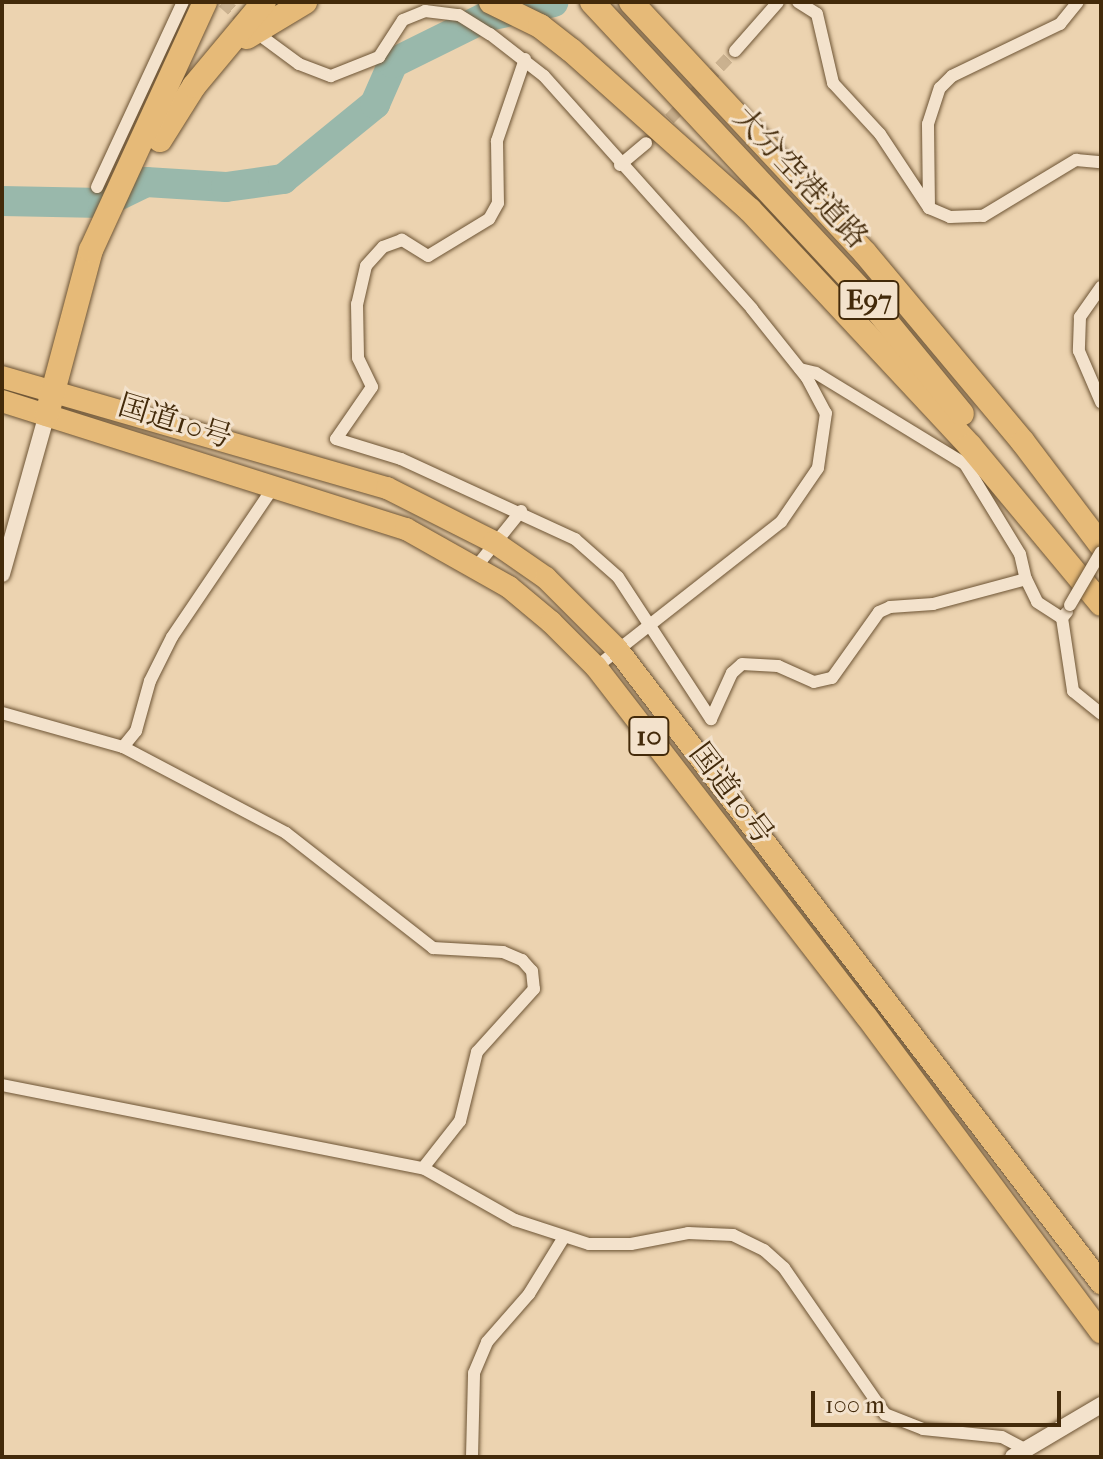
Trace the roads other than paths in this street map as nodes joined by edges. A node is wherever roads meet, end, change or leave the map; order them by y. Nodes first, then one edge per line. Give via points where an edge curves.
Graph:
1 (183, 2) edge
2 (205, 2) edge
3 (248, 2) edge
4 (264, 2) edge
5 (305, 2) edge
6 (491, 2) edge
7 (592, 2) edge
8 (778, 2) edge
9 (798, 2) edge
10 (1078, 2) edge
11 (639, 10) edge
12 (261, 36) tunnel mouth
13 (735, 51) tunnel mouth
14 (525, 59) junction
15 (209, 70) junction
16 (155, 117) junction
17 (646, 143) tunnel mouth
18 (140, 160) junction
19 (1101, 162) edge
20 (620, 165) junction
21 (97, 187) dead end
22 (929, 208) junction
23 (87, 275) junction
24 (1101, 287) edge
25 (800, 369) junction
26 (2, 377) edge
27 (2, 401) edge
28 (1101, 402) edge
29 (50, 403) junction
30 (275, 485) junction
31 (521, 511) junction
32 (494, 542) junction
33 (1101, 545) edge
34 (1101, 552) edge
35 (476, 567) junction
36 (2, 574) edge
37 (1026, 579) junction
38 (1101, 593) edge
39 (1101, 604) edge
40 (1062, 618) junction
41 (651, 621) junction
42 (617, 649) junction
43 (596, 667) junction
44 (2, 713) edge
45 (1101, 714) edge
46 (123, 747) junction
47 (2, 1085) edge
48 (423, 1168) junction
49 (564, 1237) junction
50 (1101, 1283) edge
51 (1101, 1332) edge
52 (1101, 1405) edge
53 (1018, 1453) edge
54 (472, 1457) edge

1 - 21 street
2 - 16 highway
3 - 16 highway
4 - 15 highway
5 - 15 highway via 255,29
6 - 39 highway via 540,26 750,210 970,446
7 - 38 highway, 大分空港道路 / E97 via 863,293
8 - 13 street
9 - 22 street via 817,14 833,83 880,134
10 - 22 street via 1060,24 952,76 940,88 928,124
11 - 33 highway, 大分空港道路 / E97 via 865,253 1023,442
12 - 14 street via 316,73 345,74 379,57 410,16 435,9 459,15
14 - 20 street
14 - 31 street via 497,141 498,203 489,219 428,256 402,240 383,247 366,266 357,304 358,358 372,387 336,439 401,459
15 - 18 highway
16 - 18 highway
17 - 20 street
18 - 23 highway via 105,216
18 - 23 highway via 105,256
19 - 22 street via 1076,160 983,216 950,217
20 - 25 street
23 - 29 highway
24 - 28 street via 1080,317 1079,351
25 - 37 street via 816,373 965,464 1020,554
25 - 41 street via 826,413 818,468 804,493 760,542
26 - 29 highway, 国道10号 / 10
27 - 29 highway, 国道10号 / 10
29 - 30 highway, 国道10号 / 10
29 - 32 highway, 国道10号 / 10 via 387,488
29 - 36 street
30 - 35 highway, 国道10号 / 10 via 406,529
30 - 46 street via 261,513 172,637 150,681 136,731
31 - 32 street
31 - 41 street via 575,539 618,577
32 - 35 street
32 - 42 highway, 国道10号 / 10 via 546,578
34 - 40 street, bridge
35 - 43 highway, 国道10号 / 10 via 509,587
37 - 40 street via 1037,602
37 - 41 street via 933,604 879,612 842,670 822,682 778,666 742,664 732,673 711,719 685,685
40 - 45 street via 1073,691
41 - 42 street
42 - 43 street
42 - 50 highway, 国道10号 / 10
43 - 51 highway, 国道10号 / 10 via 1014,1210
44 - 46 street
46 - 48 street via 300,842 433,948 513,954 532,971 534,989 477,1052 460,1121
47 - 48 street
48 - 49 street via 515,1220
49 - 53 street via 589,1244 631,1244 688,1233 733,1235 764,1250 784,1268 885,1414 923,1429 980,1433
49 - 54 street via 529,1294 487,1342 474,1373
52 - 53 street

